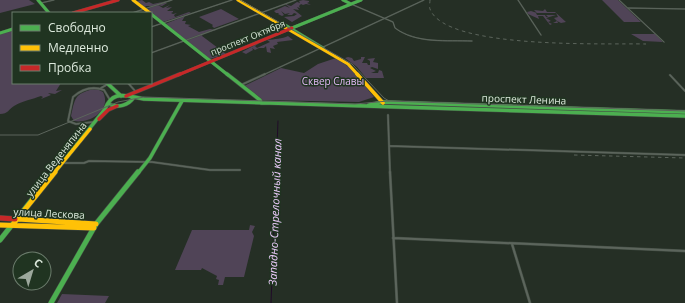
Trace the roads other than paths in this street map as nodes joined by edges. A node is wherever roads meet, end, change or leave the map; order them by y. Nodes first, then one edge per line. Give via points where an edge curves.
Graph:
1 (54, 0) edge
2 (118, 0) edge
3 (133, 0) edge
4 (172, 0) edge
5 (232, 0) edge
6 (240, 0) edge
7 (296, 0) edge
8 (342, 0) edge
9 (361, 0) edge
10 (424, 0) edge
11 (518, 0) edge
12 (619, 0) edge
13 (39, 2) edge
14 (351, 4) junction
15 (628, 8) junction
16 (144, 9) junction
17 (685, 9) edge
18 (48, 12) edge
19 (76, 12) edge
20 (135, 12) edge
21 (148, 12) edge
22 (261, 12) junction
23 (152, 16) edge
24 (384, 19) junction
25 (163, 24) junction
26 (152, 27) edge
27 (12, 29) edge
28 (290, 29) junction
29 (0, 33) edge
30 (541, 35) dead end
31 (185, 41) junction
32 (472, 41) dead end
33 (664, 42) dead end
34 (323, 48) junction
35 (152, 53) edge
36 (211, 62) junction
37 (670, 75) dead end
38 (107, 84) edge
39 (108, 84) edge
40 (129, 84) edge
41 (241, 85) junction
42 (99, 88) junction
43 (685, 91) edge
44 (115, 92) junction
45 (136, 94) junction
46 (121, 96) junction
47 (142, 99) junction
48 (110, 101) junction
49 (182, 101) junction
50 (130, 102) junction
51 (260, 103) junction
52 (383, 104) junction
53 (117, 106) junction
54 (499, 108) junction
55 (650, 111) junction
56 (685, 112) edge
57 (388, 115) dead end
58 (654, 115) junction
59 (685, 116) edge
60 (93, 122) junction
61 (390, 146) junction
62 (685, 155) edge
63 (147, 162) junction
64 (63, 163) junction
65 (240, 170) dead end
66 (0, 218) edge
67 (17, 219) junction
68 (0, 225) edge
69 (11, 226) junction
70 (95, 226) junction
71 (393, 238) junction
72 (0, 240) edge
73 (512, 243) junction
74 (685, 251) edge
75 (51, 303) edge
76 (397, 303) edge
77 (530, 303) edge

1 - 13 street
2 - 19 main road
3 - 16 main road
4 - 16 street
5 - 25 street
6 - 22 main road
7 - 22 street
8 - 14 main road
9 - 14 main road, проспект Октября
10 - 24 street
11 - 30 street
12 - 15 street
13 - 18 main road
14 - 24 street
14 - 28 main road, проспект Октября
15 - 17 street
15 - 33 street
16 - 20 street
16 - 21 main road
22 - 28 main road
22 - 31 street
23 - 25 main road
24 - 32 street via 393,22 396,29 414,37
24 - 34 street
25 - 26 street
25 - 31 main road
27 - 29 main road
28 - 34 main road
28 - 36 main road, проспект Октября
31 - 35 street
31 - 36 main road
34 - 41 street
34 - 52 main road via 351,66
36 - 41 main road
36 - 45 main road, проспект Октября
37 - 43 street
38 - 42 street
39 - 44 main road
40 - 45 street
41 - 51 main road via 260,100
42 - 48 street via 106,92
42 - 60 street via 87,89 74,96 68,116 68,121 74,124
44 - 46 main road
44 - 48 main road, улица Веденяпина
45 - 46 main road, проспект Ленина
45 - 47 main road, проспект Ленина
45 - 50 main road
46 - 48 main road, проспект Ленина
47 - 49 main road, проспект Ленина
47 - 50 main road, проспект Ленина
48 - 53 main road via 111,106
48 - 60 main road, улица Веденяпина
49 - 51 main road, проспект Ленина
49 - 63 main road
50 - 53 main road, проспект Ленина
51 - 52 main road, проспект Ленина via 363,106
52 - 54 main road, проспект Ленина
53 - 64 main road, улица Веденяпина via 108,110 96,122
54 - 55 main road, проспект Ленина
54 - 58 main road, проспект Ленина
55 - 56 main road, проспект Ленина
55 - 58 main road
57 - 61 street
58 - 59 main road, проспект Ленина
60 - 67 main road, улица Веденяпина
61 - 62 street
61 - 71 street
63 - 64 street
63 - 65 street via 210,170
63 - 70 main road
64 - 67 main road, улица Веденяпина
66 - 67 main road, улица Лескова
67 - 69 main road, улица Веденяпина
67 - 70 main road, улица Лескова
68 - 69 main road, улица Лескова
69 - 70 main road, улица Лескова
69 - 72 main road, улица Веденяпина
70 - 75 main road
71 - 73 street
71 - 76 street
73 - 74 street
73 - 77 street

